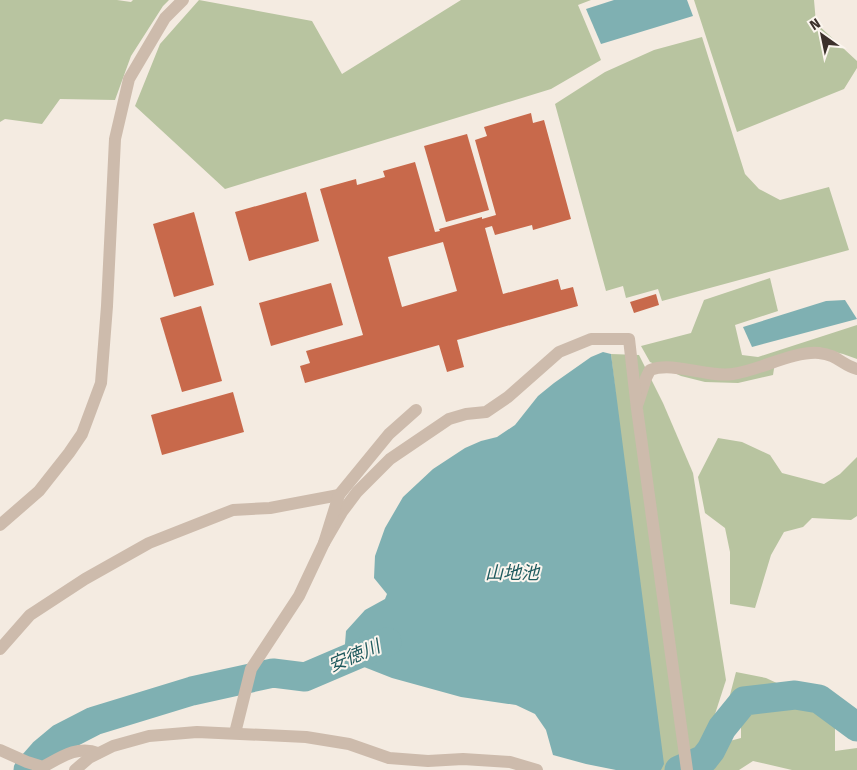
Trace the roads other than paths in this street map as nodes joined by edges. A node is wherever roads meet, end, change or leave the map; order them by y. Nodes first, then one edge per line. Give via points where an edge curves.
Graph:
1 (183, 0) edge
2 (857, 369) edge
3 (637, 409) junction
4 (416, 410) dead end
5 (338, 495) junction
6 (0, 525) edge
7 (324, 543) junction
8 (0, 649) edge
9 (235, 733) junction
10 (0, 750) edge
11 (98, 754) junction
12 (75, 770) edge
13 (537, 770) edge
14 (687, 770) edge

1 - 6 street via 166,18 129,79 115,139 101,383 82,434 69,453 39,491
2 - 3 street via 833,356 817,353 733,374 659,367 650,370
3 - 7 street via 629,339 592,339 559,352 486,412 450,419 390,459 357,492
3 - 14 street
4 - 5 street via 389,434
5 - 7 street
5 - 8 street via 270,508 233,510 149,543 30,615
7 - 9 street via 299,596 251,670
9 - 11 street via 149,736 113,746
9 - 13 street via 306,737 349,744 389,758 510,762
10 - 11 street via 44,767 68,753 88,750
11 - 12 street

